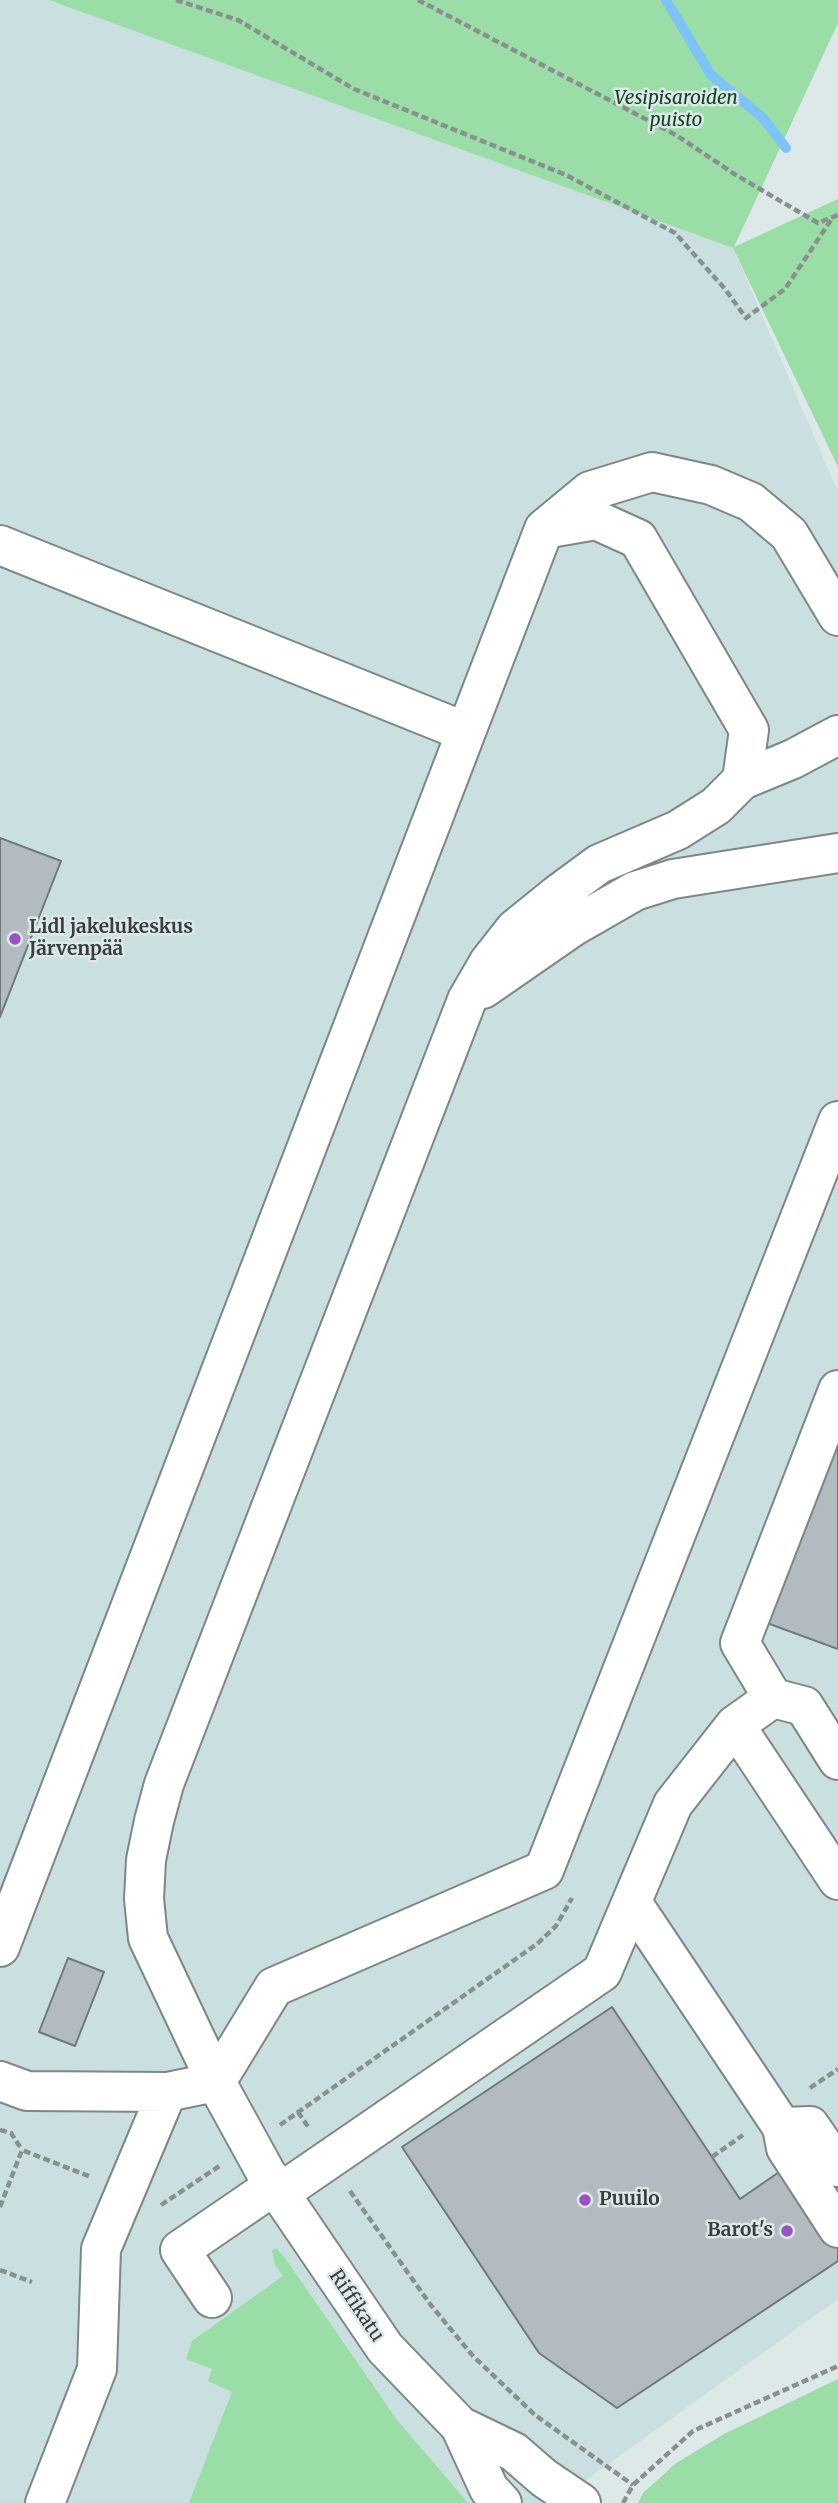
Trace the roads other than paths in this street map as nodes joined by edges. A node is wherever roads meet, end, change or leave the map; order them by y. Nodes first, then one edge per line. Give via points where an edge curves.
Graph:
1 (544, 529) junction
2 (0, 545) edge
3 (838, 616) edge
4 (466, 732) junction
5 (838, 735) edge
6 (742, 780) junction
7 (838, 853) edge
8 (467, 1000) junction
9 (838, 1121) edge
10 (838, 1390) edge
11 (773, 1698) junction
12 (735, 1725) junction
13 (838, 1760) edge
14 (838, 1880) edge
15 (633, 1904) junction
16 (0, 1947) edge
17 (0, 2081) edge
18 (216, 2082) junction
19 (167, 2092) junction
20 (782, 2127) junction
21 (838, 2167) edge
22 (268, 2174) junction
23 (838, 2228) edge
24 (212, 2298) dead end
25 (460, 2426) junction
26 (45, 2503) edge
27 (502, 2503) edge
28 (581, 2503) edge

1 - 3 street via 590,491 652,472 710,485 751,502 789,534
1 - 4 street
1 - 6 street via 596,520 638,539 749,730
2 - 4 street
4 - 16 street
5 - 6 street
6 - 8 street, Riffikatu via 716,806 678,830 600,864 557,895 515,929
7 - 8 street via 673,879 635,891 574,926
8 - 18 street, Riffikatu via 163,1784 154,1821 146,1860 148,1938
9 - 18 street via 544,1870 274,1987
10 - 11 street via 740,1643
11 - 12 street
11 - 13 street via 804,1706
12 - 14 street
12 - 15 street via 673,1804
15 - 20 street
15 - 22 street via 602,1972 329,2160
17 - 19 street via 27,2091
18 - 19 street
18 - 22 street, Riffikatu
19 - 26 street via 101,2249 97,2369
20 - 21 street via 810,2126
20 - 23 street via 786,2148
22 - 24 street via 180,2250
22 - 25 street, Riffikatu via 384,2348
25 - 27 street, Riffikatu via 489,2489
25 - 28 street, Riffikatu via 514,2452

